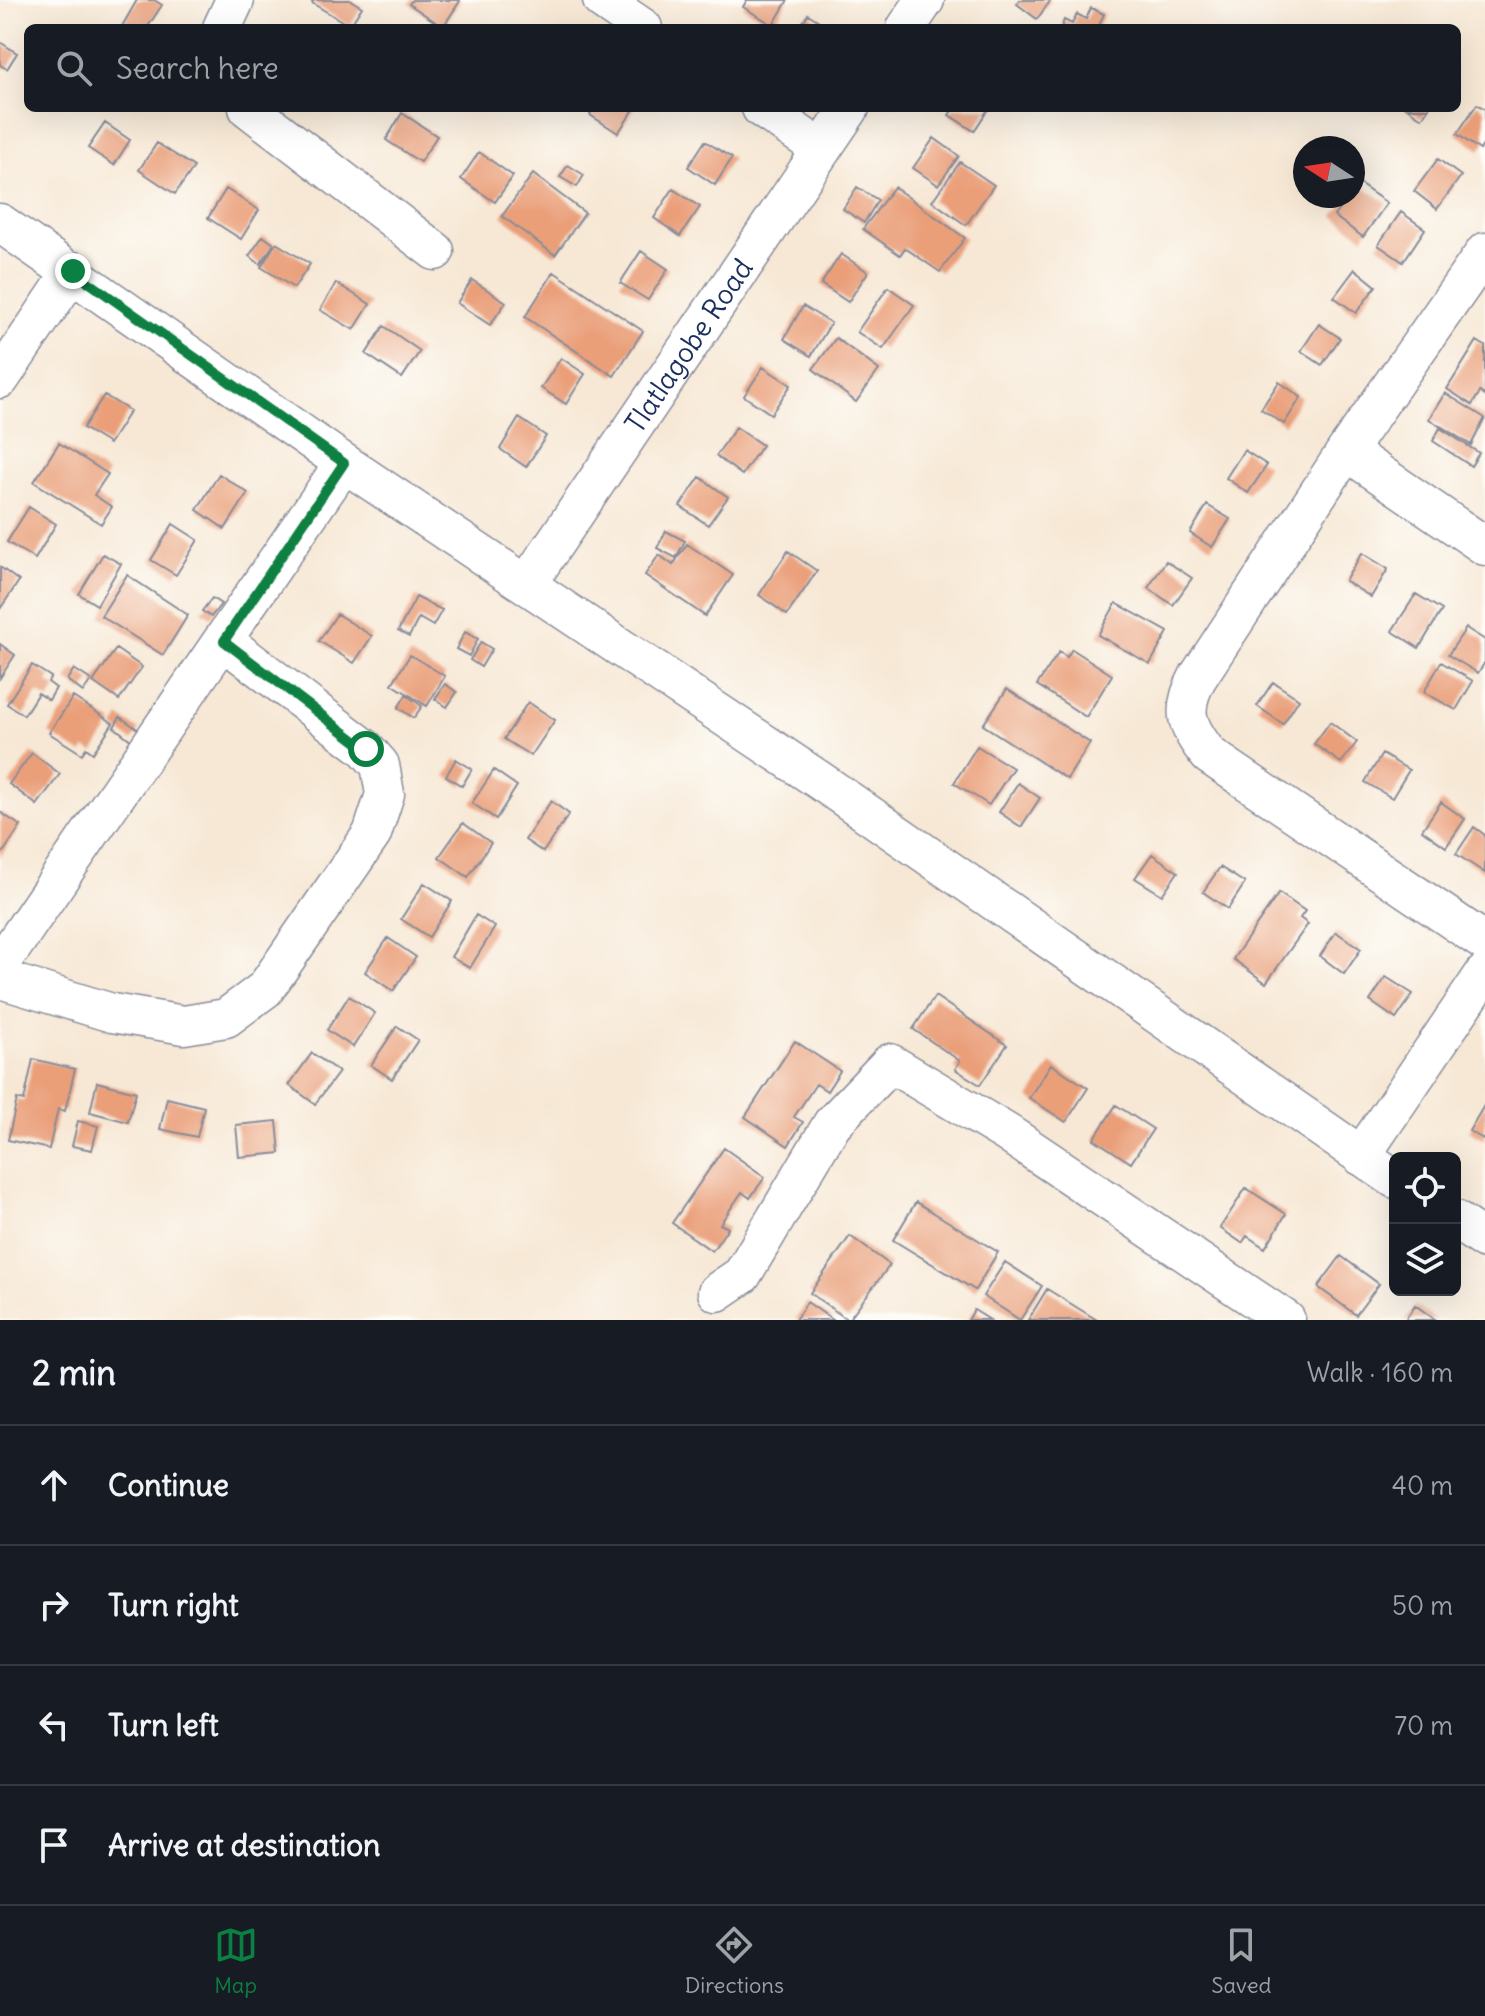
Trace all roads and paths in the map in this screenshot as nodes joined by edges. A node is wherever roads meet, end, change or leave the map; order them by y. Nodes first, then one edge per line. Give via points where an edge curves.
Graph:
1 (235, 0) edge
2 (602, 0) edge
3 (925, 0) edge
4 (224, 24) edge
5 (637, 24) edge
6 (909, 24) edge
7 (253, 112) edge
8 (767, 112) edge
9 (847, 112) edge
10 (821, 149) junction
11 (0, 223) edge
12 (435, 251) dead end
13 (1485, 252) edge
14 (73, 271) junction
15 (0, 379) edge
16 (1346, 451) junction
17 (344, 463) junction
18 (1485, 546) edge
19 (527, 584) junction
20 (224, 641) junction
21 (1485, 942) edge
22 (0, 965) edge
23 (1485, 973) edge
24 (0, 979) edge
25 (1361, 1156) junction
26 (1389, 1175) edge
27 (1461, 1224) edge
28 (1485, 1240) edge
29 (717, 1292) dead end
30 (1286, 1320) edge

1 - 4 street
2 - 5 street
3 - 6 street
7 - 12 street
8 - 10 street
9 - 10 street, Tlatlagobe Road
10 - 19 street, Tlatlagobe Road
11 - 14 street
13 - 16 street
14 - 15 street
14 - 17 street
16 - 18 street
16 - 21 street via 1198,677 1188,695 1187,713 1193,734 1209,755
17 - 19 street
17 - 20 street
19 - 25 street
20 - 22 street
20 - 24 street via 380,765 385,794 372,834 265,989 226,1018 184,1025 112,1013
23 - 25 street
25 - 26 street
27 - 28 street
29 - 30 street via 742,1275 832,1124 890,1063 1007,1133

